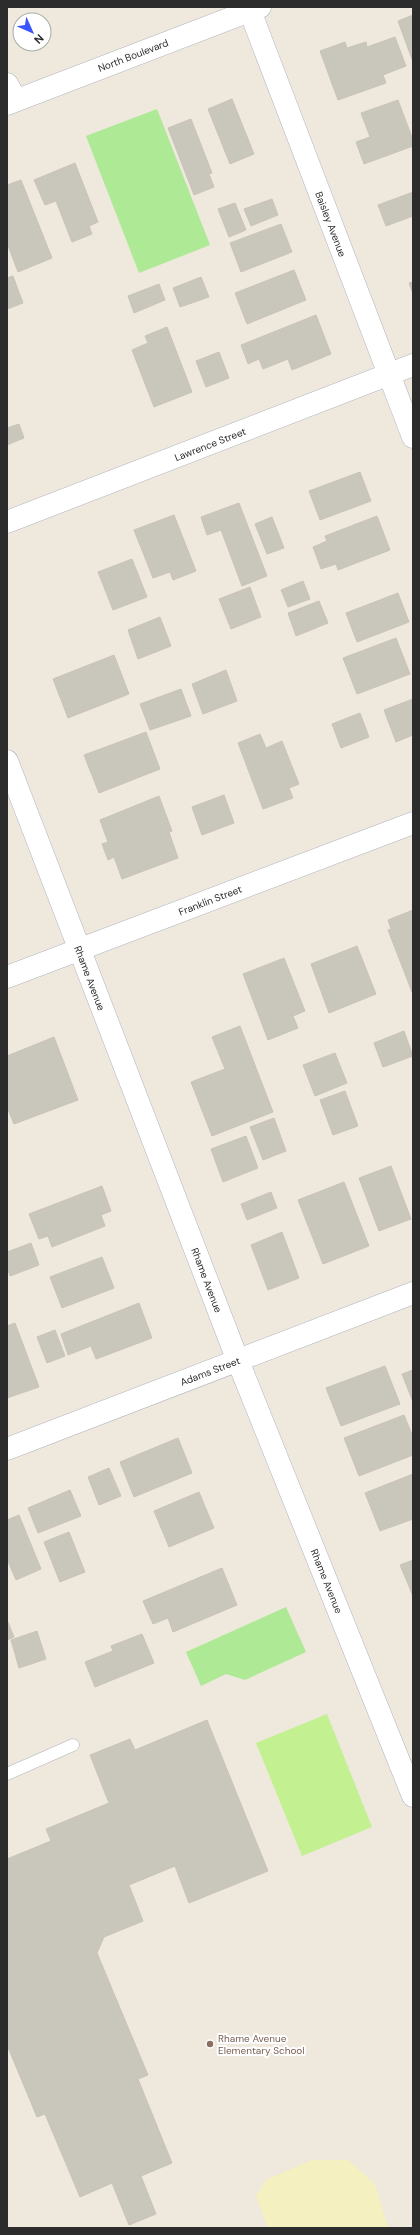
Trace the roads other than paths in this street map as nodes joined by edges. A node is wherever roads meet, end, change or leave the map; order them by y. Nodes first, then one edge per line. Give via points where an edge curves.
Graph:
1 (255, 9) edge
2 (10, 96) edge
3 (413, 365) edge
4 (389, 374) junction
5 (413, 437) edge
6 (7, 522) edge
7 (7, 762) edge
8 (413, 823) edge
9 (79, 950) junction
10 (7, 977) edge
11 (413, 1293) edge
12 (238, 1361) junction
13 (7, 1449) edge
14 (73, 1746) dead end
15 (7, 1774) edge
16 (413, 1796) edge

1 - 2 street, North Boulevard
1 - 4 street, Baisley Avenue
3 - 4 street, Lawrence Street
4 - 5 street, Baisley Avenue
4 - 6 street, Lawrence Street
7 - 9 street, Rhame Avenue
8 - 9 street, Franklin Street
9 - 10 street, Franklin Street
9 - 12 street, Rhame Avenue
11 - 12 street, Adams Street
12 - 13 street, Adams Street
12 - 16 street, Rhame Avenue
14 - 15 lane

